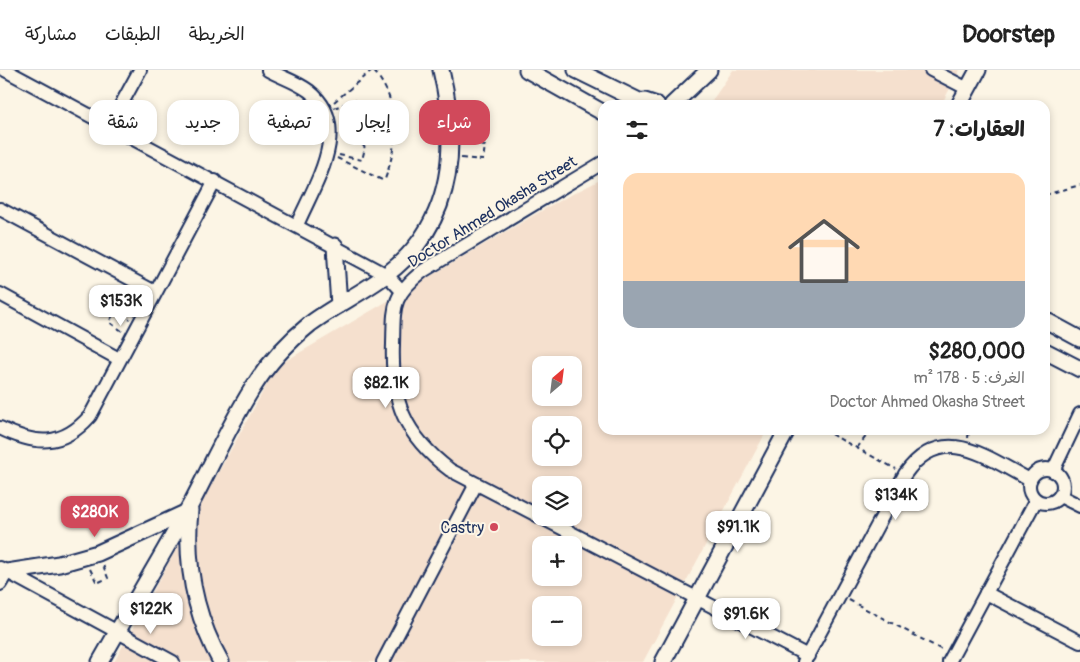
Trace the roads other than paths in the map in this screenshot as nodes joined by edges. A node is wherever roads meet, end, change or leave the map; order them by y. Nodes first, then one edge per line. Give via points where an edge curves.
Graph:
1 (5, 70) edge
2 (140, 70) edge
3 (268, 70) edge
4 (441, 70) edge
5 (527, 70) edge
6 (576, 70) edge
7 (709, 70) edge
8 (931, 70) edge
9 (978, 70) edge
10 (968, 89) junction
11 (124, 100) edge
12 (630, 100) edge
13 (677, 100) edge
14 (962, 100) edge
15 (598, 110) edge
16 (89, 114) edge
17 (148, 145) edge
18 (598, 165) edge
19 (215, 181) junction
20 (0, 209) edge
21 (297, 225) junction
22 (335, 246) junction
23 (387, 274) junction
24 (402, 291) junction
25 (155, 292) junction
26 (0, 294) edge
27 (340, 305) junction
28 (1050, 323) edge
29 (1080, 339) edge
30 (1050, 354) edge
31 (119, 359) junction
32 (1080, 369) edge
33 (1080, 414) edge
34 (0, 428) edge
35 (784, 435) edge
36 (1053, 471) junction
37 (1030, 480) junction
38 (476, 484) junction
39 (1060, 496) junction
40 (1036, 500) junction
41 (1080, 506) edge
42 (188, 509) junction
43 (2, 575) edge
44 (986, 593) junction
45 (697, 599) junction
46 (117, 632) junction
47 (1080, 642) edge
48 (806, 659) edge
49 (951, 659) edge
50 (100, 662) edge
51 (172, 662) edge
52 (221, 662) edge
53 (383, 662) edge
54 (663, 662) edge

1 - 16 street
2 - 11 street
3 - 21 street via 308,90 325,111 330,124 328,153
4 - 23 street via 449,104 452,140 444,193 429,225 410,252
5 - 15 street
6 - 12 street
7 - 13 street
8 - 10 street
9 - 10 street
10 - 14 street
17 - 19 street
18 - 24 street, Doctor Ahmed Okasha Street via 423,271
19 - 21 street
19 - 25 street
20 - 25 street
21 - 22 street
22 - 23 street
22 - 27 street
23 - 24 street
23 - 27 street
24 - 38 street, Doctor Ahmed Okasha Street via 394,306 392,373 404,418 431,456
25 - 31 street
26 - 31 street
27 - 42 street via 289,344 253,388
28 - 29 street
30 - 32 street
31 - 34 street via 90,416 74,431 43,441 22,438
33 - 36 street
35 - 45 street
36 - 37 street via 1042,470
36 - 39 street via 1062,482
37 - 40 street via 1030,491
37 - 48 street via 966,447 937,448 924,455 905,474
38 - 45 street, Doctor Ahmed Okasha Street
38 - 53 street
39 - 40 street via 1049,503
39 - 41 street
40 - 44 street
42 - 43 street via 91,555
42 - 46 street
42 - 52 street via 190,576 198,611
43 - 46 street
44 - 47 street
44 - 49 street
45 - 48 street, Doctor Ahmed Okasha Street
45 - 54 street
46 - 50 street
46 - 51 street

